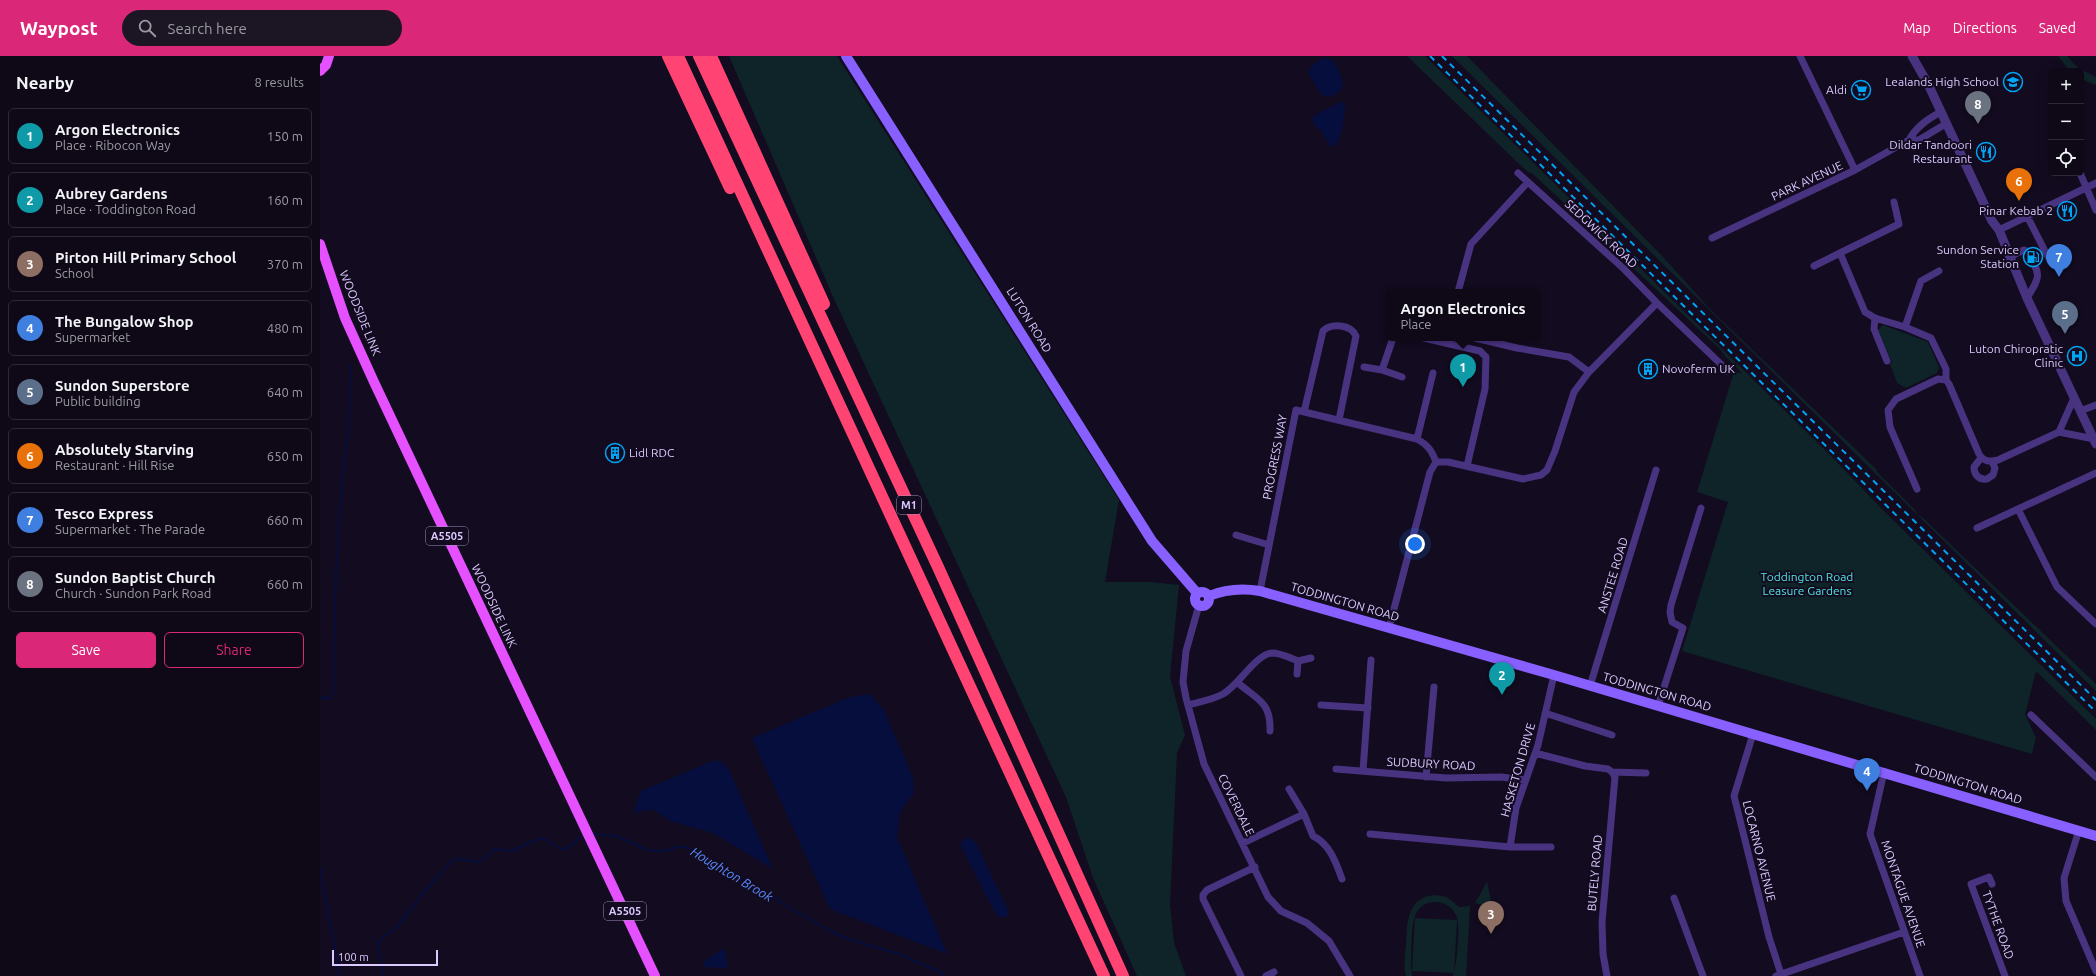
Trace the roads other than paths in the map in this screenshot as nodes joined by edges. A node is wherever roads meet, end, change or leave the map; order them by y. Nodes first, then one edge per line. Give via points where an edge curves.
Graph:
1 (330, 56) edge
2 (668, 56) edge
3 (678, 56) edge
4 (699, 56) edge
5 (711, 56) edge
6 (846, 56) edge
7 (1800, 56) edge
8 (1912, 56) edge
9 (320, 71) edge
10 (1940, 112) junction
11 (1947, 123) junction
12 (1909, 140) junction
13 (1855, 170) junction
14 (1518, 173) dead end
15 (2081, 176) edge
16 (1528, 182) junction
17 (2096, 183) edge
18 (2086, 187) junction
19 (1894, 202) dead end
20 (2096, 210) edge
21 (2027, 216) junction
22 (1999, 230) junction
23 (1712, 238) dead end
24 (320, 244) edge
25 (1840, 253) junction
26 (2009, 257) junction
27 (2048, 257) dead end
28 (1814, 266) dead end
29 (1939, 272) dead end
30 (1459, 289) edge
31 (2027, 298) junction
32 (1657, 303) junction
33 (794, 307) junction
34 (1875, 318) junction
35 (1905, 327) junction
36 (1392, 341) edge
37 (1437, 341) edge
38 (1488, 341) edge
39 (1887, 361) dead end
40 (1364, 367) dead end
41 (1382, 370) junction
42 (1728, 371) dead end
43 (1589, 372) junction
44 (1433, 373) dead end
45 (1402, 377) dead end
46 (1946, 380) junction
47 (2074, 398) junction
48 (2096, 405) edge
49 (2080, 411) junction
50 (1304, 412) junction
51 (1339, 420) junction
52 (2059, 432) junction
53 (1417, 439) junction
54 (2095, 442) edge
55 (1981, 458) junction
56 (1436, 462) junction
57 (1992, 462) junction
58 (1467, 466) junction
59 (1656, 470) dead end
60 (2096, 473) edge
61 (1918, 489) dead end
62 (1701, 508) dead end
63 (2018, 509) junction
64 (1977, 528) dead end
65 (1236, 535) dead end
66 (1269, 545) junction
67 (938, 567) junction
68 (1260, 591) junction
69 (1197, 593) junction
70 (1209, 596) junction
71 (1199, 606) junction
72 (2096, 624) edge
73 (1389, 628) junction
74 (1311, 658) dead end
75 (1371, 660) dead end
76 (1298, 661) junction
77 (1297, 674) dead end
78 (1554, 675) junction
79 (1238, 683) junction
80 (1590, 686) junction
81 (1434, 687) dead end
82 (1188, 705) junction
83 (1321, 705) dead end
84 (1658, 706) junction
85 (1368, 708) junction
86 (1545, 713) junction
87 (2032, 715) dead end
88 (1270, 731) dead end
89 (1752, 734) junction
90 (1612, 735) dead end
91 (1535, 753) junction
92 (1336, 769) dead end
93 (1363, 771) junction
94 (1612, 772) junction
95 (1884, 772) junction
96 (1646, 773) dead end
97 (1426, 777) junction
98 (2096, 777) edge
99 (1525, 780) junction
100 (1290, 789) dead end
101 (1304, 814) junction
102 (2079, 830) junction
103 (1370, 834) dead end
104 (2096, 836) edge
105 (1242, 843) junction
106 (1551, 846) dead end
107 (1510, 847) junction
108 (1255, 867) junction
109 (1342, 879) dead end
110 (1992, 884) dead end
111 (1674, 898) dead end
112 (1904, 932) junction
113 (2093, 957) edge
114 (1274, 972) dead end
115 (2096, 972) edge
116 (1778, 975) edge
117 (655, 976) edge
118 (1104, 976) edge
119 (1123, 976) edge
120 (1241, 976) edge
121 (1266, 976) edge
122 (1350, 976) edge
123 (1607, 976) edge
124 (1703, 976) edge
125 (1920, 976) edge
126 (2005, 976) edge

1 - 9 main road
2 - 33 highway via 730,189
3 - 33 highway, M1
4 - 67 highway, M1
5 - 67 highway via 905,483
6 - 69 main road, LUTON ROAD via 1152,541
7 - 13 street
8 - 10 street
10 - 11 street
10 - 12 street, PARK AVENUE via 1914,130
11 - 12 street, PARK AVENUE via 1919,140
11 - 22 street via 1992,221
12 - 13 street, PARK AVENUE
13 - 23 street, PARK AVENUE
14 - 16 street, SEDGWICK ROAD
15 - 18 street
16 - 30 street via 1471,244
16 - 32 street, SEDGWICK ROAD
17 - 18 street
18 - 20 street
18 - 21 street
19 - 25 street via 1899,224
21 - 22 street
21 - 27 street
22 - 26 street
24 - 117 main road, WOODSIDE LINK / A5505 via 345,318
25 - 28 street
25 - 34 street via 1865,312
26 - 31 street
26 - 31 street via 2024,250 2038,272 2038,280
29 - 35 street via 1921,281
31 - 47 street
32 - 42 street, SEDGWICK ROAD
32 - 43 street
33 - 118 highway, M1
34 - 35 street
34 - 39 street via 1874,329
35 - 46 street via 1931,338 1946,369
36 - 41 street
37 - 58 street via 1480,351 1486,357 1486,389
38 - 43 street via 1569,357
40 - 41 street
41 - 45 street
43 - 58 street via 1574,392 1555,451 1547,470 1541,475 1523,479
44 - 53 street
46 - 55 street
46 - 61 street via 1938,379 1909,392 1896,399 1888,410 1890,427
47 - 49 street
47 - 52 street
48 - 49 street
49 - 54 street
50 - 51 street, PROGRESS WAY
50 - 51 street via 1323,331 1330,326 1341,327 1352,330 1356,336
50 - 66 street, PROGRESS WAY via 1296,410
51 - 53 street, PROGRESS WAY
52 - 54 street
52 - 57 street
53 - 56 street, PROGRESS WAY via 1430,449
55 - 57 street
55 - 57 street via 1974,467 1980,479 1987,479 1993,475 1995,468
56 - 58 street
56 - 73 street via 1430,472
59 - 80 street, ANSTEE ROAD
60 - 63 street
62 - 84 street via 1670,612 1672,622 1683,628
63 - 64 street
63 - 72 street via 2057,587
65 - 66 street
66 - 68 street, PROGRESS WAY
67 - 119 highway, M1
68 - 70 main road, TODDINGTON ROAD via 1234,589
68 - 73 main road, TODDINGTON ROAD
69 - 70 main road via 1203,591
69 - 71 main road via 1194,599
70 - 71 main road via 1206,604
71 - 82 street, COVERDALE via 1186,651 1183,682
73 - 78 main road, TODDINGTON ROAD
74 - 76 street
75 - 85 street
76 - 77 street
76 - 79 street via 1279,654 1269,654 1254,665
78 - 80 main road, TODDINGTON ROAD
78 - 86 street, HASKETON DRIVE
79 - 82 street via 1223,694
79 - 88 street via 1268,708
80 - 84 main road, TODDINGTON ROAD
81 - 97 street
82 - 105 street, COVERDALE via 1204,764
83 - 85 street
84 - 89 main road, TODDINGTON ROAD
85 - 93 street
86 - 90 street
86 - 91 street, HASKETON DRIVE
87 - 98 street
89 - 95 main road, TODDINGTON ROAD
89 - 116 street, LOCARNO AVENUE via 1734,796
91 - 94 street
91 - 99 street, HASKETON DRIVE
92 - 93 street, SUDBURY ROAD
93 - 97 street, SUDBURY ROAD
94 - 96 street
94 - 123 street, BUTELY ROAD via 1615,777 1602,922
95 - 102 main road, TODDINGTON ROAD
95 - 112 street, MONTAGUE AVENUE via 1870,834
97 - 99 street, SUDBURY ROAD via 1501,777
99 - 107 street, HASKETON DRIVE via 1516,808
100 - 101 street
101 - 105 street
101 - 109 street via 1313,836 1319,839 1334,858
102 - 104 main road, TODDINGTON ROAD
102 - 113 street via 2064,878 2066,901
103 - 107 street
105 - 108 street, COVERDALE
106 - 107 street
108 - 120 street via 1207,890 1203,896
108 - 122 street, COVERDALE via 1268,897 1281,911 1306,923 1329,941
110 - 126 street, TYTHE ROAD via 1989,877 1971,884
111 - 124 street
112 - 116 street
112 - 125 street, MONTAGUE AVENUE
113 - 115 street
114 - 121 street

